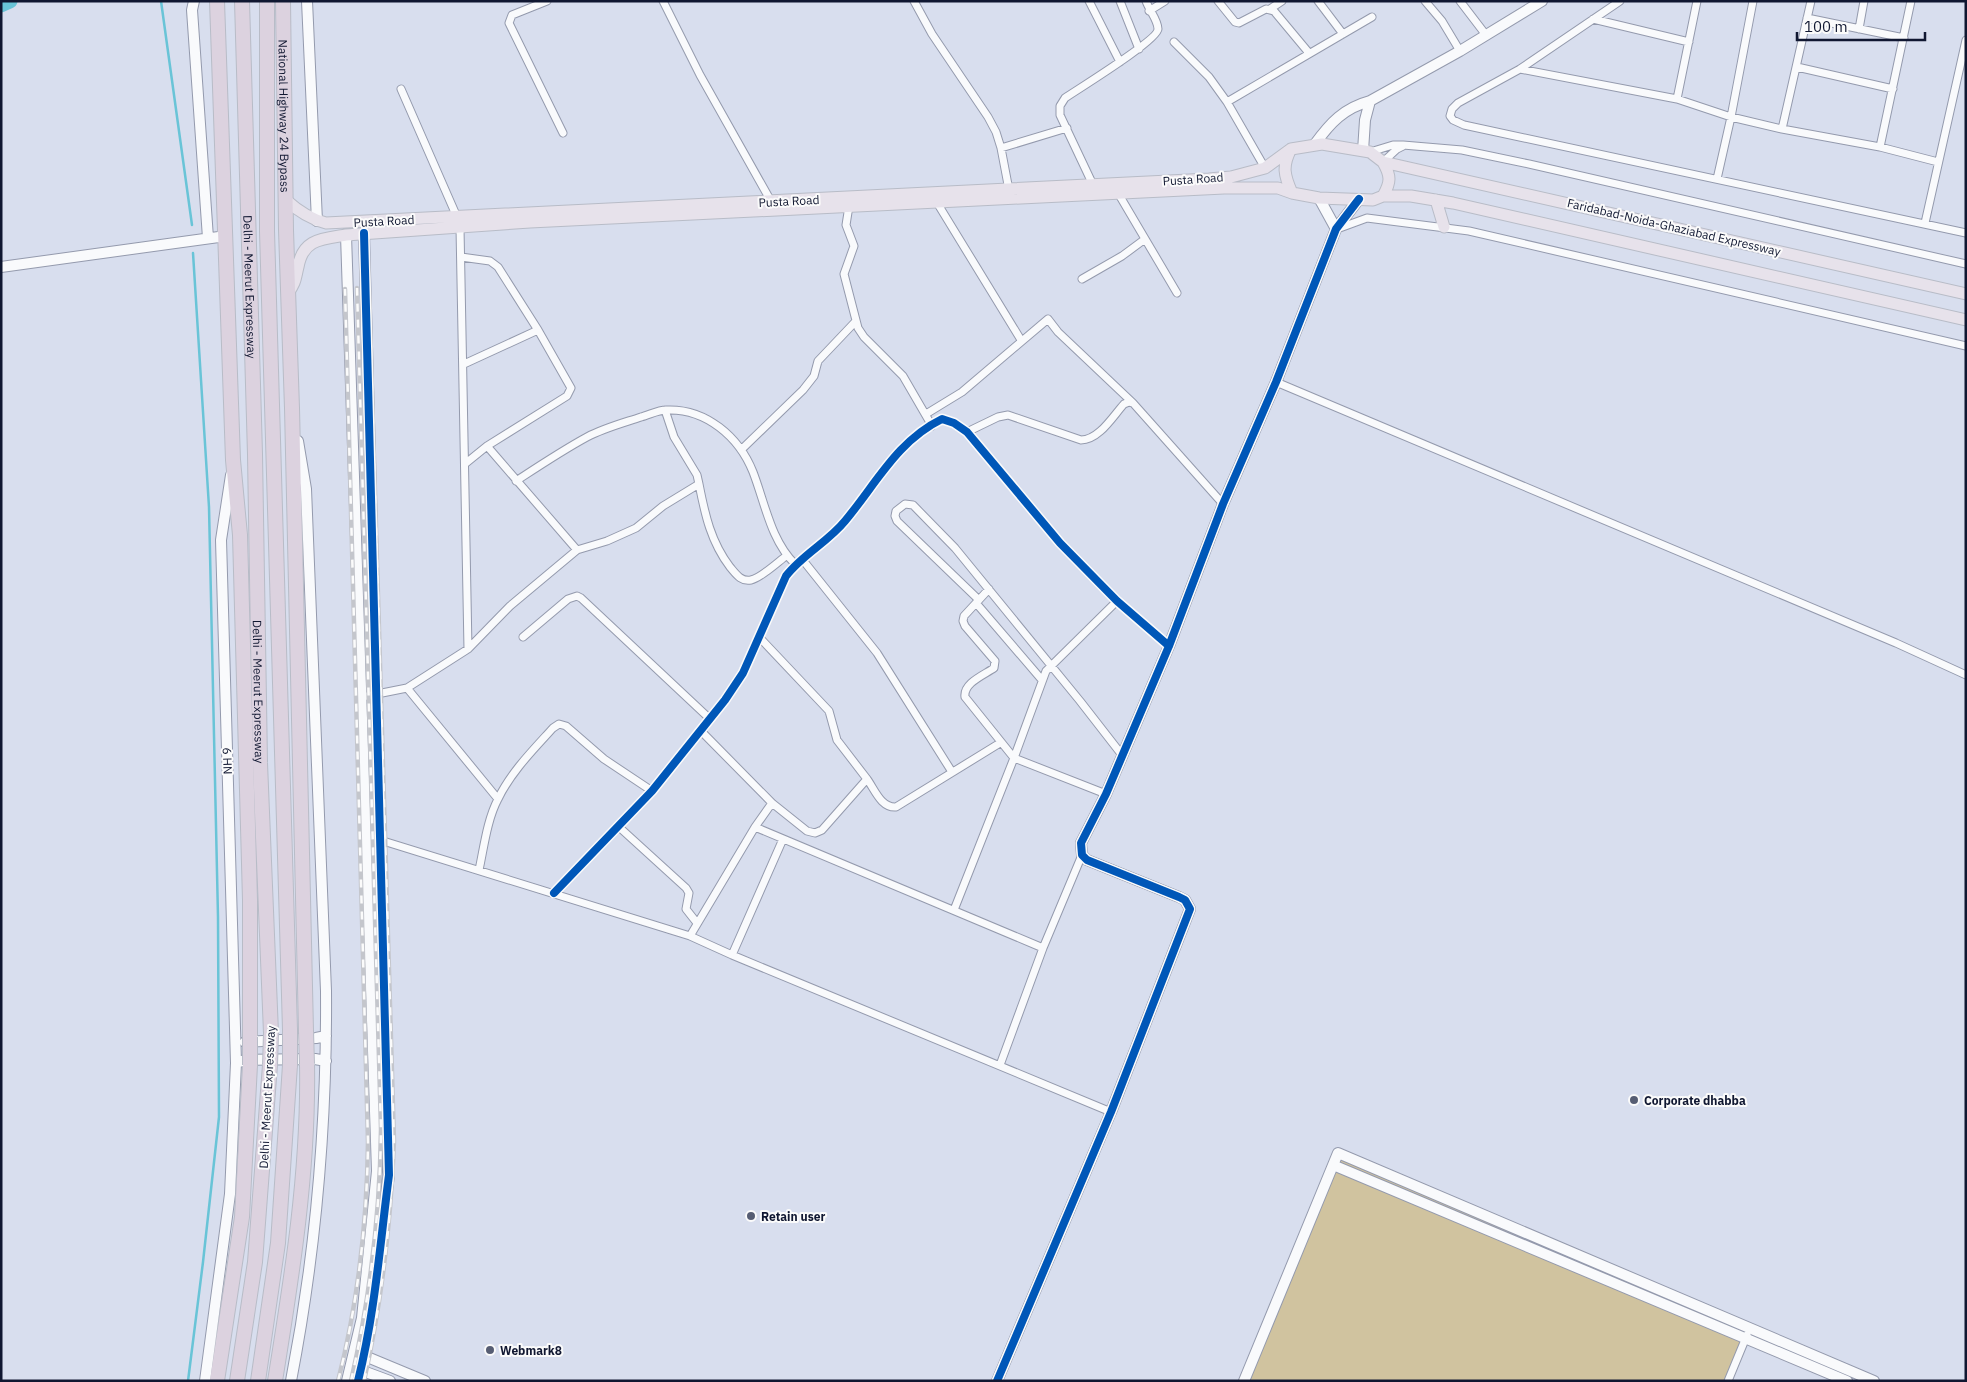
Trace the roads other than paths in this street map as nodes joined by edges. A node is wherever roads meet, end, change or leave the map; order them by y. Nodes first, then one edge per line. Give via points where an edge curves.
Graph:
1 (194, 1) edge
2 (307, 1) edge
3 (547, 1) edge
4 (663, 1) edge
5 (914, 1) edge
6 (1089, 1) edge
7 (1120, 1) edge
8 (1146, 1) edge
9 (1165, 1) edge
10 (1218, 1) edge
11 (1282, 1) edge
12 (1318, 1) edge
13 (1425, 1) edge
14 (1460, 1) edge
15 (1542, 1) edge
16 (1620, 1) edge
17 (1697, 1) edge
18 (1753, 1) edge
19 (1811, 1) edge
20 (1864, 1) edge
21 (1911, 1) edge
22 (267, 2) edge
23 (283, 2) edge
24 (217, 3) edge
25 (242, 3) edge
26 (1270, 9) junction
27 (1150, 11) junction
28 (1372, 17) dead end
29 (1807, 18) junction
30 (1593, 19) junction
31 (1859, 29) junction
32 (1343, 34) junction
33 (1486, 35) junction
34 (1904, 38) junction
35 (1966, 40) edge
36 (1174, 42) dead end
37 (1689, 42) junction
38 (1139, 49) junction
39 (1460, 51) junction
40 (1309, 53) junction
41 (1120, 62) junction
42 (1797, 67) junction
43 (1520, 68) junction
44 (401, 89) dead end
45 (1893, 89) junction
46 (1676, 99) junction
47 (1370, 101) junction
48 (1227, 102) junction
49 (1731, 117) junction
50 (1066, 128) junction
51 (1782, 129) junction
52 (563, 133) dead end
53 (1315, 144) junction
54 (1403, 146) junction
55 (1880, 147) junction
56 (1001, 148) junction
57 (1291, 149) junction
58 (1367, 152) junction
59 (1383, 162) junction
60 (1938, 162) junction
61 (1265, 168) junction
62 (1717, 179) junction
63 (1245, 188) joint
64 (1009, 190) junction
65 (1097, 190) junction
66 (1292, 193) junction
67 (1118, 194) junction
68 (1383, 196) junction
69 (1320, 198) junction
70 (1359, 199) junction
71 (286, 200) junction
72 (1436, 200) junction
73 (936, 201) junction
74 (773, 206) junction
75 (849, 206) junction
76 (317, 221) junction
77 (458, 222) junction
78 (1925, 223) junction
79 (1444, 228) junction
80 (1336, 229) junction
81 (364, 233) junction
82 (1966, 233) edge
83 (346, 235) junction
84 (226, 236) junction
85 (208, 238) junction
86 (1146, 239) junction
87 (461, 257) junction
88 (1966, 264) edge
89 (1, 267) edge
90 (1082, 279) dead end
91 (288, 293) junction
92 (1177, 293) dead end
93 (1966, 294) edge
94 (1966, 320) edge
95 (856, 321) junction
96 (538, 330) junction
97 (1021, 340) junction
98 (1966, 346) edge
99 (464, 364) junction
100 (1276, 382) junction
101 (1133, 403) junction
102 (292, 408) junction
103 (665, 410) junction
104 (926, 414) junction
105 (932, 426) junction
106 (967, 432) junction
107 (487, 446) junction
108 (742, 449) junction
109 (233, 460) junction
110 (466, 463) junction
111 (516, 481) junction
112 (699, 484) junction
113 (1223, 504) junction
114 (577, 550) junction
115 (786, 556) junction
116 (798, 562) junction
117 (989, 589) junction
118 (1117, 601) junction
119 (977, 602) junction
120 (523, 637) dead end
121 (760, 638) junction
122 (1168, 646) junction
123 (468, 649) junction
124 (1052, 665) junction
125 (1966, 675) edge
126 (1042, 680) junction
127 (407, 688) junction
128 (376, 695) junction
129 (362, 697) junction
130 (710, 719) junction
131 (701, 731) junction
132 (1000, 742) junction
133 (1122, 755) junction
134 (1014, 758) junction
135 (952, 772) junction
136 (867, 779) junction
137 (652, 791) junction
138 (1106, 794) junction
139 (498, 799) junction
140 (772, 803) junction
141 (619, 827) junction
142 (755, 827) junction
143 (366, 836) junction
144 (784, 839) junction
145 (381, 840) junction
146 (1082, 855) junction
147 (480, 870) junction
148 (554, 893) junction
149 (954, 910) junction
150 (697, 923) junction
151 (690, 936) junction
152 (1043, 948) junction
153 (732, 955) junction
154 (326, 1036) junction
155 (235, 1041) junction
156 (326, 1061) junction
157 (236, 1063) junction
158 (1000, 1065) junction
159 (1110, 1112) junction
160 (1333, 1165) junction
161 (1750, 1328) junction
162 (1745, 1338) junction
163 (359, 1354) junction
164 (356, 1368) junction
165 (403, 1376) edge
166 (205, 1381) edge
167 (217, 1381) edge
168 (237, 1381) edge
169 (258, 1381) edge
170 (275, 1381) edge
171 (291, 1381) edge
172 (348, 1381) edge
173 (358, 1381) edge
174 (390, 1381) edge
175 (425, 1381) edge
176 (997, 1381) edge
177 (1244, 1381) edge
178 (1728, 1381) edge
179 (1846, 1381) edge
180 (1874, 1381) edge

1 - 85 street via 192,10
2 - 76 street
3 - 52 street via 512,15 509,20
4 - 74 street
5 - 56 street via 932,34 988,116
6 - 41 street
7 - 38 street
8 - 27 street
9 - 27 street
10 - 26 street via 1239,24
11 - 26 street
12 - 32 street
13 - 39 street
14 - 33 street
15 - 33 street
16 - 30 street
17 - 37 street
18 - 49 street
19 - 29 street
20 - 31 street
21 - 34 street
22 - 169 highway, Delhi - Meerut Expressway, bridge via 267,231 290,1065 278,1242
23 - 71 highway, National Highway 24 Bypass
24 - 84 highway
25 - 168 highway, Delhi - Meerut Expressway, bridge via 260,763 271,1033 255,1262
26 - 40 street
27 - 38 street via 1158,32
28 - 32 street
29 - 31 street
29 - 42 street
30 - 37 street
30 - 43 street
31 - 34 street
32 - 40 street
33 - 39 street
34 - 45 street
35 - 60 street
36 - 48 street via 1209,77
37 - 46 street
38 - 41 street
39 - 47 street
40 - 48 street
41 - 50 street via 1062,101 1059,110
42 - 45 street
42 - 51 street
43 - 46 street
43 - 62 street via 1458,103 1450,116 1464,125
44 - 77 street
45 - 55 street
46 - 49 street
47 - 53 street via 1355,105 1330,124
47 - 58 street via 1365,120
48 - 61 street
49 - 51 street
49 - 62 street
50 - 56 street
50 - 65 street
51 - 55 street
53 - 57 main road, Faridabad-Noida-Ghaziabad Expressway
53 - 58 main road, Faridabad-Noida-Ghaziabad Expressway
54 - 58 street via 1393,145
54 - 59 street
54 - 88 street via 1462,150 1529,164
55 - 60 street
56 - 64 street
57 - 61 main road, Pusta Road
57 - 66 main road via 1284,162
58 - 59 main road, Faridabad-Noida-Ghaziabad Expressway
59 - 68 main road via 1390,184
59 - 93 main road, Faridabad-Noida-Ghaziabad Expressway
60 - 78 street
61 - 65 main road, Pusta Road via 1231,177
62 - 78 street
63 - 66 main road, Faridabad-Noida-Ghaziabad Expressway via 1278,188
63 - 67 main road, Pusta Road
64 - 65 main road, Pusta Road
64 - 74 main road, Pusta Road
65 - 67 main road, Pusta Road
65 - 73 main road, Pusta Road
66 - 69 main road, Faridabad-Noida-Ghaziabad Expressway
67 - 86 street
68 - 70 main road, Faridabad-Noida-Ghaziabad Expressway via 1373,200
68 - 72 main road, Faridabad-Noida-Ghaziabad Expressway
69 - 70 main road, Faridabad-Noida-Ghaziabad Expressway
69 - 80 street
70 - 80 street
71 - 76 main road, Pusta Road
71 - 91 highway, National Highway 24 Bypass
72 - 79 main road
72 - 94 main road, Faridabad-Noida-Ghaziabad Expressway
73 - 75 main road, Pusta Road
73 - 97 street
74 - 75 main road, Pusta Road
74 - 77 main road, Pusta Road via 530,222
75 - 95 street via 846,225 854,246 844,274
76 - 77 main road, Pusta Road
77 - 81 main road, Pusta Road
77 - 87 street
78 - 82 street
79 - 80 street via 1367,218
79 - 98 street via 1469,231
80 - 100 street
81 - 83 main road, Pusta Road
81 - 128 street
83 - 91 main road, Pusta Road via 322,239 306,247 299,259 295,284
83 - 129 street
84 - 85 street
84 - 109 highway
85 - 89 street
86 - 90 street
86 - 92 street
87 - 96 street via 490,261 498,267
87 - 99 street
91 - 102 highway, National Highway 24 Bypass
95 - 104 street via 864,337 903,376
95 - 108 street via 818,361 814,376 803,390
96 - 99 street
96 - 107 street via 570,385 570,392
97 - 101 street via 1048,319
97 - 104 street via 962,392
99 - 110 street
100 - 113 street
100 - 125 street
101 - 106 street via 1124,404 1099,432 1087,440 1008,415 998,416
101 - 113 street
102 - 154 street via 306,489
102 - 170 highway, National Highway 24 Bypass, bridge via 307,1101 300,1204
103 - 108 street via 689,412 710,420
103 - 111 street via 588,437
103 - 112 street via 674,438 698,475
104 - 105 street
105 - 106 street via 948,420
105 - 116 street via 898,451 845,521
106 - 118 street via 1060,543
107 - 110 street
107 - 111 street
108 - 115 street
109 - 155 street, NH 9 via 221,540
109 - 167 highway, bridge via 240,545 250,900 250,1065 242,1216
110 - 123 street
111 - 114 street
112 - 114 street via 663,506 636,528
112 - 115 street via 707,524 719,553 736,575 745,580 754,579
113 - 122 street
114 - 123 street via 510,606
115 - 116 street
116 - 121 street via 786,576
116 - 135 street via 876,653
117 - 119 street
117 - 119 street via 918,510 905,504 896,511 897,521
117 - 124 street
118 - 122 street
118 - 124 street
119 - 126 street
119 - 132 street via 963,621 996,664 964,692
120 - 130 street via 568,599 581,598
121 - 130 street via 743,673
121 - 136 street via 829,712 837,740
122 - 133 street
123 - 127 street
124 - 126 street
124 - 133 street
126 - 134 street
127 - 128 street
127 - 139 street
128 - 129 street
128 - 145 street
129 - 143 street
130 - 131 street
131 - 137 street
131 - 140 street
132 - 134 street
132 - 135 street
133 - 138 street
134 - 138 street
134 - 149 street
135 - 136 street via 896,807 884,804
136 - 140 street via 822,830 815,833 807,831
137 - 139 street via 559,724 513,774
137 - 141 street
138 - 146 street via 1081,843
139 - 147 street
140 - 142 street
141 - 148 street
141 - 150 street via 686,888 689,893 686,910
142 - 144 street
142 - 150 street
143 - 145 street
143 - 163 street via 377,1171
144 - 149 street
144 - 153 street
145 - 147 street
145 - 163 street via 389,1175 372,1316
146 - 152 street
146 - 159 street via 1093,864 1185,900 1190,909
147 - 148 street
148 - 151 street
149 - 152 street
150 - 151 street
151 - 153 street
152 - 158 street
153 - 158 street
154 - 155 street
154 - 156 street
155 - 157 street, NH 9
156 - 157 street via 255,1060
156 - 171 street via 318,1204
157 - 166 street, NH 9 via 230,1194
158 - 159 street
159 - 176 street
160 - 161 street via 1338,1153
160 - 162 street
160 - 177 street
161 - 162 street
161 - 180 street
162 - 178 street
162 - 179 street
163 - 164 street
163 - 165 street
164 - 172 street
164 - 173 street
164 - 174 street
165 - 175 street

